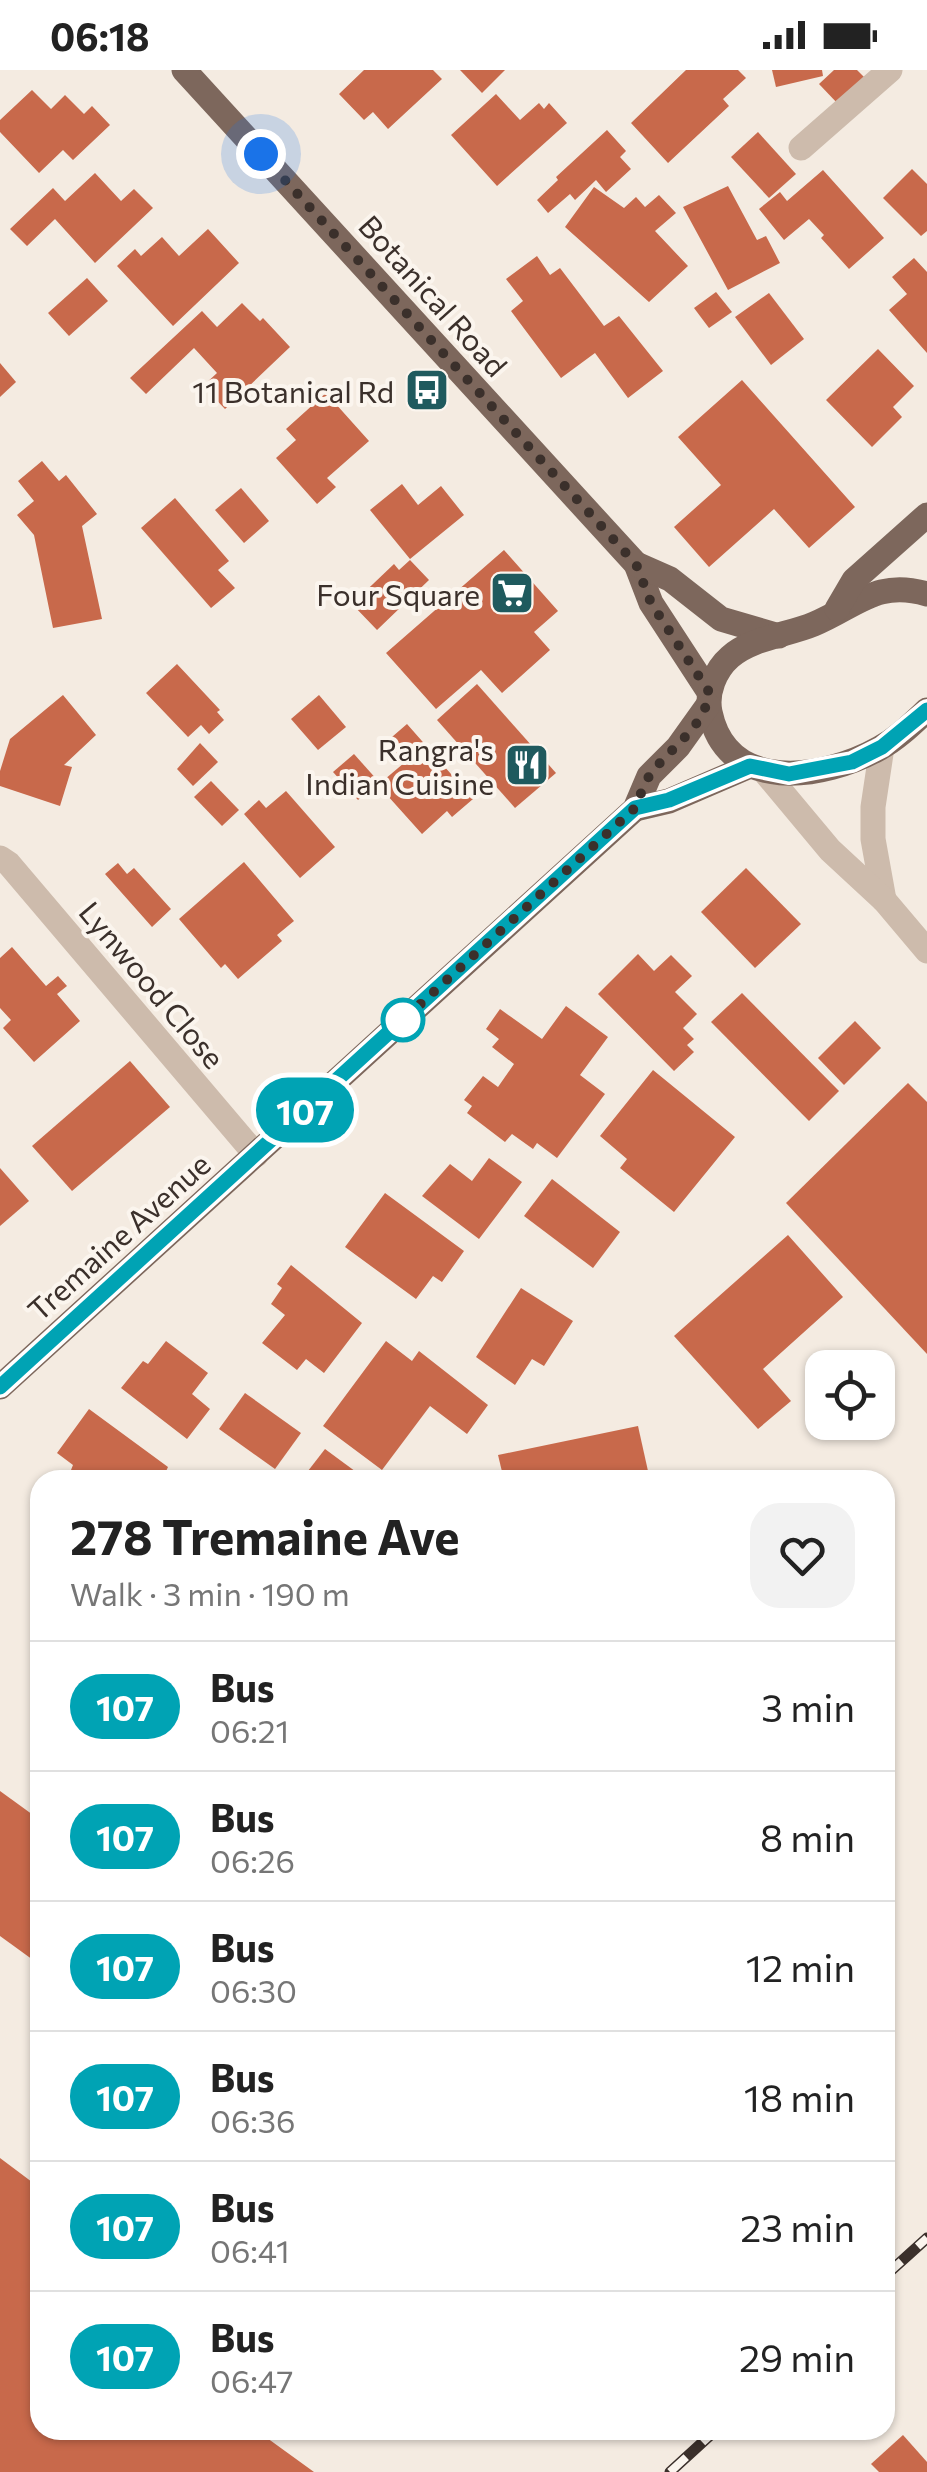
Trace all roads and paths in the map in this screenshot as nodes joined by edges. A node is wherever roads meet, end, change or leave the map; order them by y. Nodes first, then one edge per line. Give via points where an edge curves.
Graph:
1 (184, 70) edge
2 (890, 70) edge
3 (801, 148) dead end
4 (927, 515) edge
5 (636, 564) junction
6 (927, 594) edge
7 (834, 613) junction
8 (779, 636) junction
9 (709, 699) junction
10 (927, 710) edge
11 (882, 747) junction
12 (757, 768) junction
13 (635, 808) junction
14 (0, 858) edge
15 (884, 900) junction
16 (927, 951) edge
17 (256, 1155) junction
18 (0, 1387) edge

1 - 5 main road, Botanical Road
2 - 3 street
4 - 7 main road via 854,580
5 - 8 main road, Botanical Road via 670,580 721,620
5 - 9 main road, Botanical Road via 651,603
6 - 7 main road, Tremaine Avenue via 888,590
7 - 8 main road, Tremaine Avenue
8 - 9 main road, Tremaine Avenue via 733,654
9 - 12 main road, Botanical Road via 722,744
9 - 13 main road, Tremaine Avenue via 649,776
10 - 11 main road
11 - 12 main road via 821,770
11 - 15 street via 873,823
12 - 13 main road, Tremaine Avenue
12 - 15 street
13 - 17 main road, Tremaine Avenue
14 - 17 street, Lynwood Close
15 - 16 street
17 - 18 main road, Tremaine Avenue

